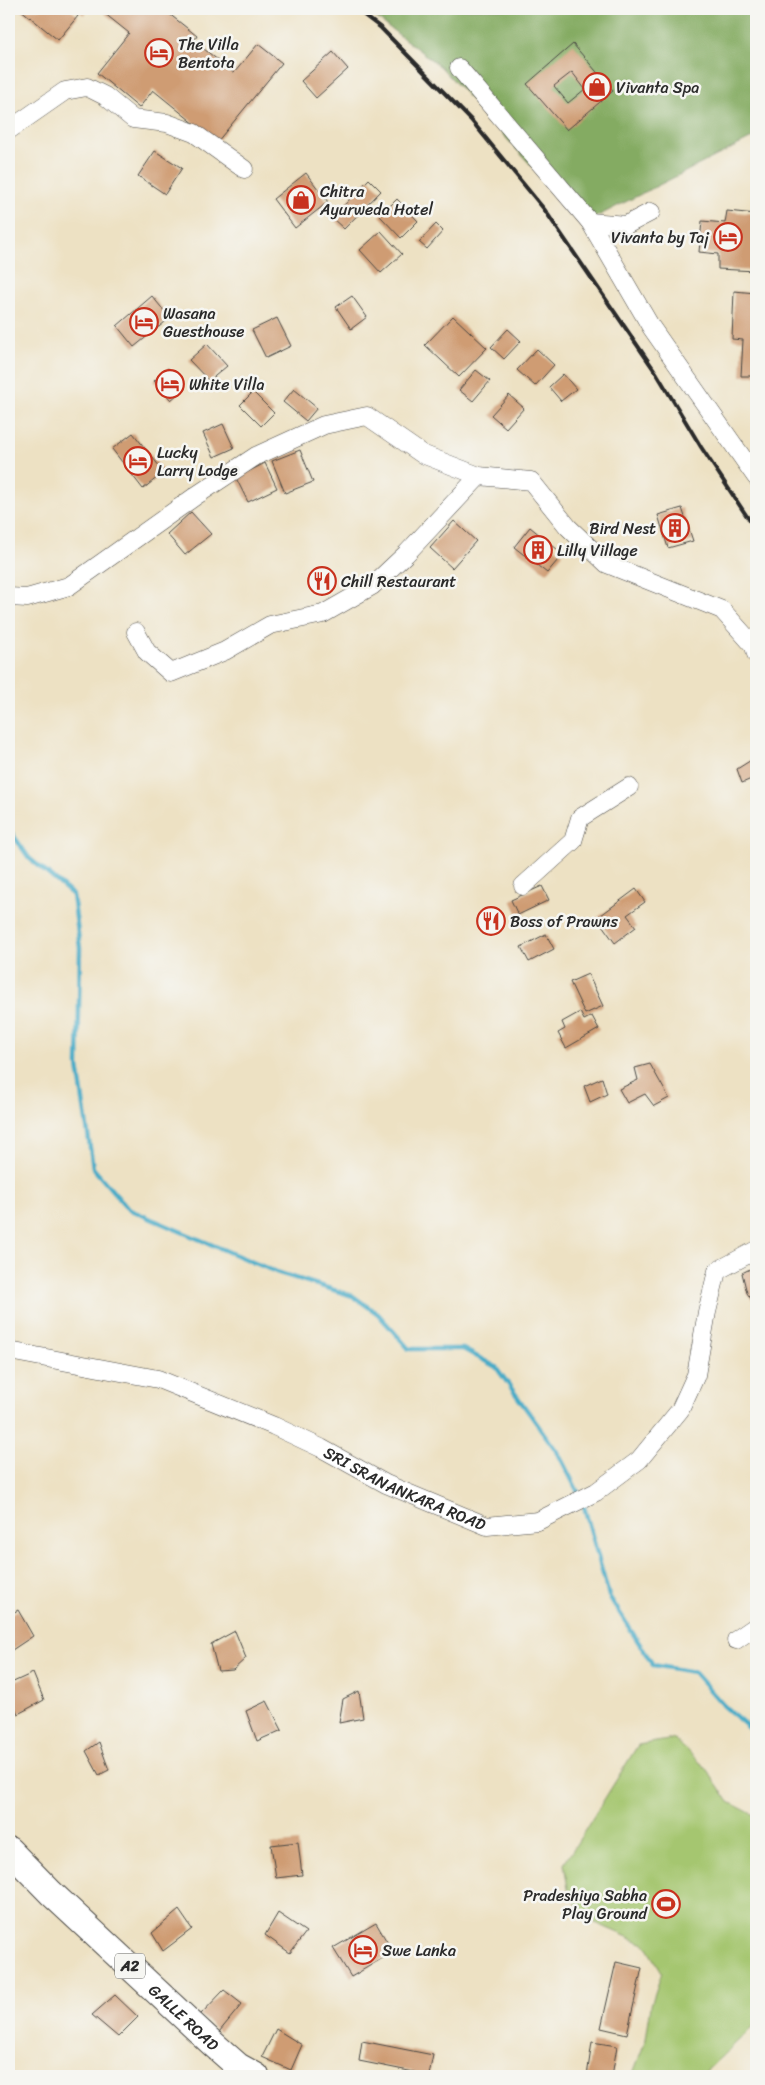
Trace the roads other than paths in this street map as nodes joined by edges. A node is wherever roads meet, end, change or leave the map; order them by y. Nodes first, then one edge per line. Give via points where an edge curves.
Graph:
1 (459, 68) dead end
2 (9, 130) edge
3 (244, 169) dead end
4 (651, 212) dead end
5 (590, 222) junction
6 (479, 476) junction
7 (756, 477) edge
8 (9, 597) edge
9 (136, 632) dead end
10 (756, 654) edge
11 (630, 787) dead end
12 (523, 886) dead end
13 (756, 1250) edge
14 (9, 1351) edge
15 (756, 1628) edge
16 (736, 1640) dead end
17 (9, 1850) edge
18 (256, 2076) edge

1 - 5 street
2 - 3 street via 65,91 87,87 105,96 133,120 167,123 194,133
4 - 5 street via 626,225
5 - 7 street via 651,327
6 - 8 street via 422,454 367,416 324,425 256,456 69,586 27,598
6 - 9 street via 372,586 323,614 270,625 225,651 171,673 147,652
6 - 10 street via 531,481 568,527 607,564 722,610 754,646
11 - 12 street via 580,818 573,842
13 - 14 street, SRI SRANANKARA ROAD via 717,1271 696,1374 680,1410 639,1460 596,1492 538,1521 487,1526 386,1484 274,1426 158,1379
15 - 16 street
17 - 18 highway, GALLE ROAD / A2 via 212,2043 238,2066

